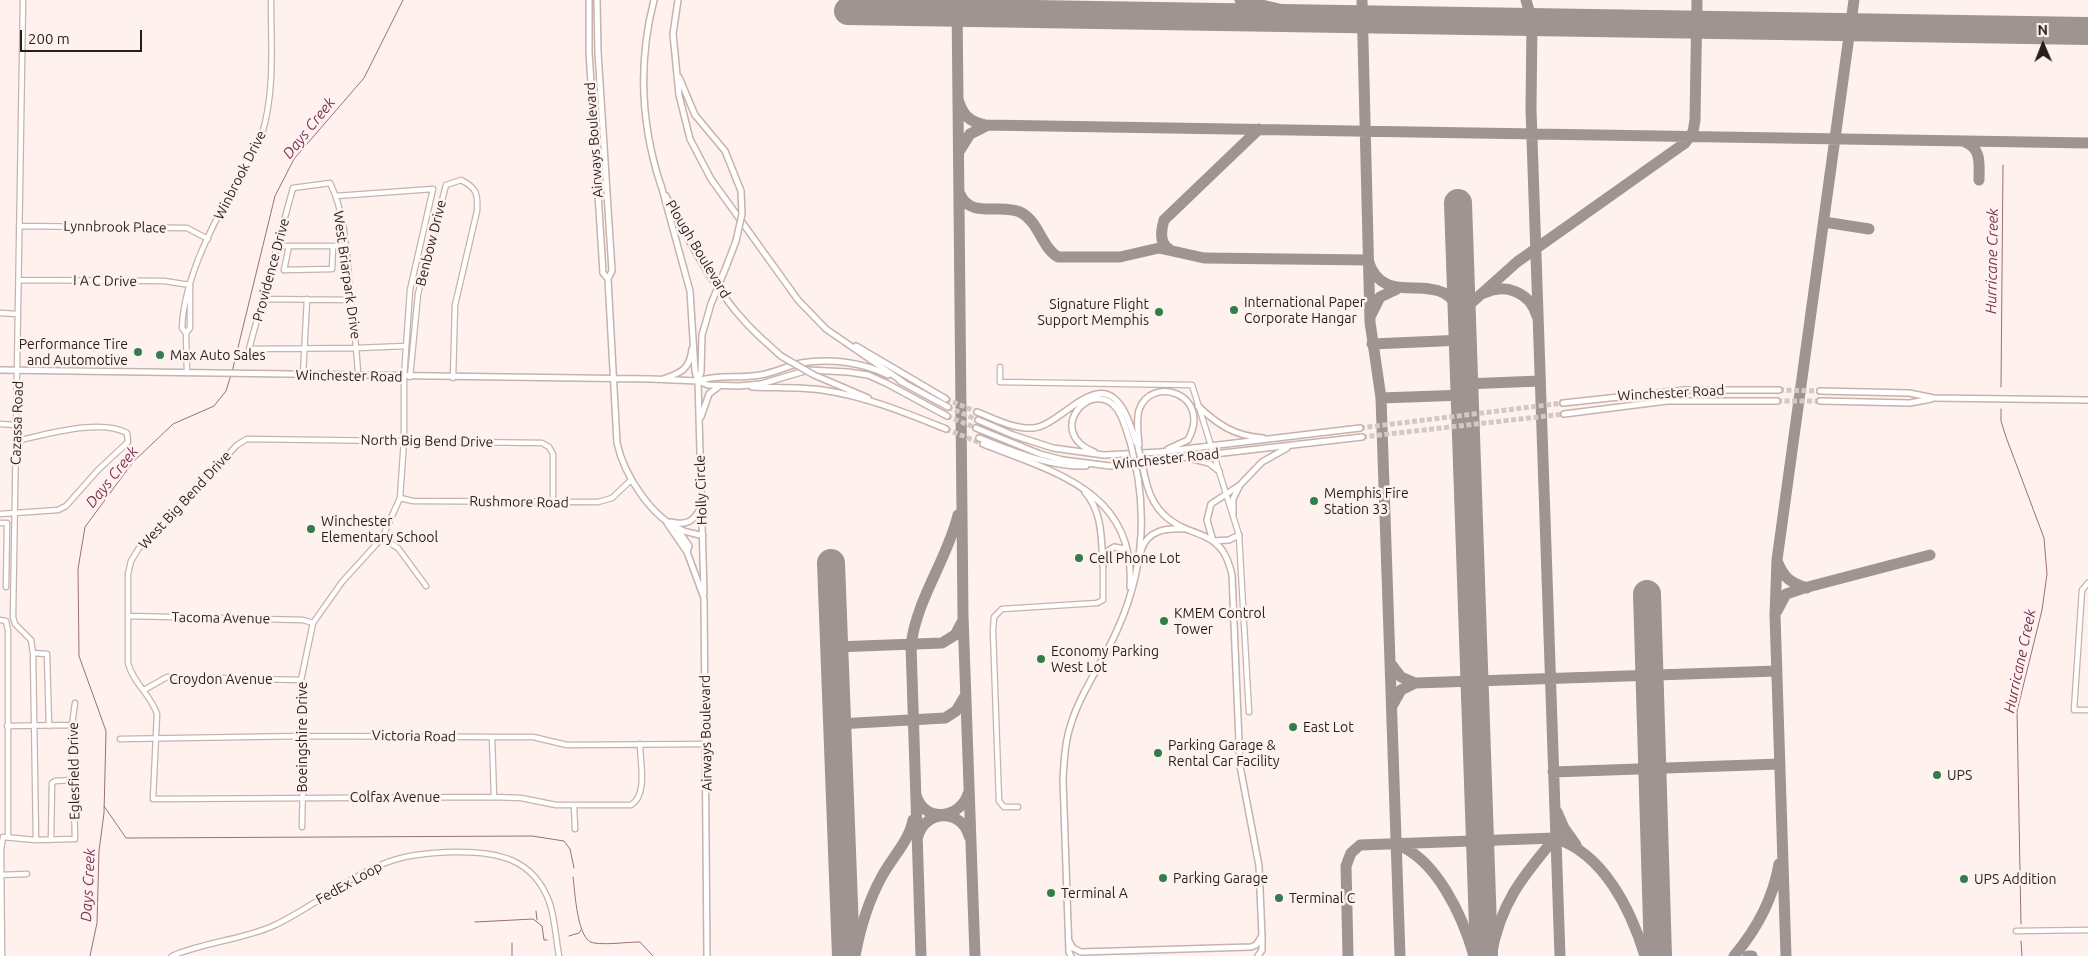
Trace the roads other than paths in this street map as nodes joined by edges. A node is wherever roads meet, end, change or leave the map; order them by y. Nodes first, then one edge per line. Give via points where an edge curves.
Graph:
1 (23, 0) edge
2 (272, 0) edge
3 (588, 0) edge
4 (597, 0) edge
5 (654, 0) edge
6 (678, 0) edge
7 (675, 69) junction
8 (661, 185) junction
9 (336, 196) junction
10 (19, 226) junction
11 (208, 239) junction
12 (277, 246) junction
13 (289, 246) junction
14 (333, 246) junction
15 (346, 246) junction
16 (608, 279) junction
17 (19, 280) junction
18 (190, 285) junction
19 (264, 299) junction
20 (307, 299) junction
21 (351, 300) junction
22 (0, 313) edge
23 (17, 314) junction
24 (694, 326) junction
25 (840, 339) junction
26 (406, 346) junction
27 (357, 348) junction
28 (304, 349) junction
29 (1000, 368) dead end
30 (0, 370) edge
31 (19, 370) junction
32 (187, 373) junction
33 (303, 376) junction
34 (358, 376) junction
35 (404, 377) junction
36 (410, 377) junction
37 (453, 378) junction
38 (614, 380) junction
39 (660, 380) junction
40 (698, 381) junction
41 (903, 382) junction
42 (722, 386) junction
43 (739, 386) junction
44 (1779, 390) tunnel mouth
45 (1820, 391) tunnel mouth
46 (1934, 398) junction
47 (946, 399) tunnel mouth
48 (2088, 400) edge
49 (1776, 401) tunnel mouth
50 (1820, 402) tunnel mouth
51 (1563, 403) tunnel mouth
52 (1198, 406) junction
53 (948, 407) tunnel mouth
54 (894, 408) junction
55 (977, 412) tunnel mouth
56 (1564, 414) tunnel mouth
57 (946, 416) tunnel mouth
58 (978, 420) tunnel mouth
59 (0, 424) edge
60 (699, 424) junction
61 (16, 425) junction
62 (976, 428) tunnel mouth
63 (1360, 428) tunnel mouth
64 (946, 429) tunnel mouth
65 (1362, 437) tunnel mouth
66 (979, 438) tunnel mouth
67 (248, 439) joint
68 (1279, 439) junction
69 (404, 440) junction
70 (16, 441) junction
71 (983, 444) tunnel mouth
72 (1292, 445) junction
73 (1212, 446) junction
74 (1139, 451) junction
75 (1160, 452) junction
76 (1214, 454) junction
77 (1104, 455) junction
78 (1187, 458) junction
79 (1110, 466) junction
80 (1219, 471) junction
81 (631, 480) junction
82 (1078, 484) junction
83 (1240, 485) junction
84 (1227, 494) junction
85 (400, 498) junction
86 (553, 502) junction
87 (702, 504) junction
88 (0, 514) edge
89 (14, 514) junction
90 (1233, 514) junction
91 (666, 520) junction
92 (0, 523) edge
93 (677, 528) junction
94 (1188, 529) junction
95 (1239, 535) junction
96 (703, 536) junction
97 (382, 538) junction
98 (1213, 541) junction
99 (687, 552) junction
100 (1139, 559) junction
101 (1103, 565) junction
102 (1131, 565) junction
103 (2088, 583) edge
104 (6, 586) dead end
105 (426, 586) dead end
106 (1130, 595) junction
107 (704, 598) junction
108 (128, 616) junction
109 (0, 620) edge
110 (313, 623) junction
111 (33, 653) junction
112 (0, 670) edge
113 (7, 670) junction
114 (301, 680) junction
115 (144, 690) junction
116 (75, 703) dead end
117 (0, 707) edge
118 (7, 707) junction
119 (2088, 710) edge
120 (1249, 712) dead end
121 (72, 725) junction
122 (7, 726) junction
123 (35, 726) junction
124 (49, 726) junction
125 (304, 736) junction
126 (492, 737) junction
127 (120, 739) dead end
128 (155, 739) junction
129 (0, 743) edge
130 (7, 743) junction
131 (640, 744) junction
132 (707, 744) junction
133 (0, 769) edge
134 (8, 769) junction
135 (73, 780) junction
136 (302, 796) junction
137 (494, 797) junction
138 (153, 799) joint
139 (574, 805) junction
140 (1018, 807) dead end
141 (302, 827) dead end
142 (575, 829) dead end
143 (8, 838) junction
144 (36, 840) junction
145 (51, 840) junction
146 (1, 874) edge
147 (27, 874) dead end
148 (2016, 930) dead end
149 (2088, 930) edge
150 (1262, 934) junction
151 (1068, 938) junction
152 (2, 956) edge
153 (172, 956) edge
154 (559, 956) edge
155 (707, 956) edge
156 (1071, 956) edge
157 (1258, 956) edge

1 - 10 street, Cazassa Road
2 - 11 street, Winbrook Drive via 267,118 262,134
3 - 16 main road, Airways Boulevard via 588,52 603,273
4 - 16 main road, Airways Boulevard via 612,271
5 - 8 main road, Plough Boulevard via 643,61 644,106
6 - 7 main road via 673,34
7 - 25 main road via 684,120 698,158 710,179 798,300
7 - 40 main road, bridge via 695,115 725,151 741,191 742,214 736,241 702,335
8 - 24 main road via 690,291
8 - 54 main road, Plough Boulevard, bridge via 680,224 722,292 746,323 781,356 814,375
9 - 12 street, Providence Drive via 330,183 293,188
9 - 15 street, West Briarpark Drive
9 - 26 street, West Briarpark Drive via 433,188 410,290
10 - 11 street, Lynnbrook Place via 187,228
10 - 17 street, Cazassa Road
11 - 18 street, Winbrook Drive
12 - 13 street
12 - 19 street, Providence Drive
13 - 14 street
13 - 14 street via 284,270 332,270
14 - 15 street
15 - 21 street, West Briarpark Drive
16 - 38 main road, Airways Boulevard
17 - 18 street, I A C Drive
17 - 23 street, Cazassa Road
18 - 32 street, Winbrook Drive via 182,328 186,333
19 - 20 street
19 - 28 street, Providence Drive via 250,349
20 - 21 street
20 - 28 street
21 - 27 street, West Briarpark Drive
22 - 23 street
23 - 31 street, Cazassa Road
24 - 39 main road via 688,365 684,371
24 - 40 main road
25 - 41 main road
25 - 47 main road
26 - 27 street
26 - 35 street, Boeingshire Drive
27 - 28 street
27 - 34 street, West Briarpark Drive
28 - 33 street
29 - 52 street via 1000,382 1192,385
30 - 31 main road, Winchester Road
31 - 32 main road, Winchester Road
31 - 61 street, Cazassa Road
32 - 33 main road, Winchester Road
33 - 34 main road, Winchester Road
34 - 35 main road, Winchester Road
35 - 36 main road, Winchester Road
35 - 69 street, Boeingshire Drive
36 - 37 main road, Winchester Road
36 - 37 street, Benbow Drive via 418,294 446,185 461,180 475,189 478,196 455,305
37 - 38 main road, Winchester Road
38 - 39 main road, Winchester Road
38 - 81 main road, Airways Boulevard via 617,444
39 - 40 main road, Winchester Road
40 - 41 main road, Winchester Road via 707,377 760,376 800,364 826,362 868,367
40 - 42 main road, Winchester Road
40 - 60 main road, Holly Circle
41 - 53 main road, Winchester Road
42 - 43 main road, Winchester Road
42 - 60 main road via 709,394
43 - 54 main road via 821,390
43 - 57 main road, Winchester Road via 762,384 808,370 848,372 886,382
44 - 51 main road, Winchester Road via 1684,390
45 - 46 main road via 1909,393
46 - 48 main road
46 - 50 main road via 1910,403
49 - 56 main road, Winchester Road via 1667,401
52 - 68 main road via 1225,429 1243,436
52 - 73 street
54 - 64 main road
55 - 74 main road via 1008,424 1034,428 1054,420 1089,395 1105,395 1113,398 1125,412
58 - 77 main road, Winchester Road via 1053,448
59 - 61 street
60 - 87 main road, Holly Circle
61 - 70 street, Cazassa Road
62 - 79 main road, Winchester Road via 1040,454
63 - 68 main road, Winchester Road
65 - 72 main road, Winchester Road
66 - 79 main road via 1058,464
67 - 69 street, North Big Bend Drive
67 - 108 street, West Big Bend Drive via 237,446 139,548 128,574
68 - 73 main road, Winchester Road
69 - 85 street, Boeingshire Drive
69 - 86 street, North Big Bend Drive via 546,444 553,454
70 - 89 street, Cazassa Road
70 - 89 street via 87,427 122,430 128,438 128,442 66,506 58,510
71 - 82 main road
72 - 76 main road, Winchester Road
72 - 83 main road via 1262,462
73 - 75 main road, Winchester Road
73 - 76 street
74 - 75 main road via 1137,418 1142,403 1150,396 1170,392 1188,401 1194,423 1188,440
74 - 94 main road, bridge via 1150,495 1158,509
75 - 77 main road, Winchester Road
76 - 78 main road, Winchester Road
76 - 80 street
77 - 100 main road, bridge via 1081,444 1072,429 1079,406 1092,399 1106,401 1117,409 1131,445 1142,510
78 - 79 main road, Winchester Road
78 - 80 main road via 1206,462
80 - 84 street
81 - 86 street, Rushmore Road via 612,498 598,502
81 - 91 main road, Airways Boulevard
82 - 101 main road via 1089,497 1100,521
82 - 102 main road via 1116,521 1124,534
83 - 84 main road
83 - 90 main road via 1233,499
84 - 90 street
84 - 98 main road via 1211,504 1208,512 1208,528
85 - 86 street, Rushmore Road via 413,501
85 - 97 street, Boeingshire Drive
87 - 91 main road via 692,521 678,524
87 - 96 main road, Holly Circle
88 - 89 street
89 - 111 street, Cazassa Road via 13,617 15,624 31,640
90 - 95 street
91 - 93 main road, Airways Boulevard
91 - 99 main road, Airways Boulevard
92 - 104 street via 7,523
93 - 96 main road, Airways Boulevard
93 - 99 main road via 688,541
94 - 98 main road
94 - 100 main road via 1172,528 1153,533 1143,544
95 - 98 main road via 1229,540
95 - 120 street
96 - 107 main road, Holly Circle
97 - 105 street via 398,548
97 - 110 street, Boeingshire Drive via 342,582
98 - 150 main road via 1222,550 1232,575 1240,766 1257,848
99 - 107 main road, Airways Boulevard
100 - 106 main road
101 - 102 main road via 1105,553 1119,546 1126,552
101 - 140 street via 1103,600 1097,604 1002,609 994,617 999,801 1004,807
102 - 106 main road
103 - 119 street via 2082,590 2074,710
106 - 151 main road via 1118,628 1071,724 1063,780
107 - 132 main road, Airways Boulevard
108 - 110 street, Tacoma Avenue via 303,620
108 - 115 street, West Big Bend Drive via 128,664
109 - 113 street via 6,621 8,631
110 - 114 street, Boeingshire Drive
111 - 123 street, Cazassa Road
111 - 124 street via 47,654
112 - 113 street
113 - 118 street
114 - 115 street, Croydon Avenue via 167,677
114 - 125 street, Boeingshire Drive
115 - 128 street, West Big Bend Drive via 153,701 157,714
116 - 121 street, Eglesfield Drive
117 - 118 street
118 - 122 street
121 - 124 street
121 - 135 street, Eglesfield Drive
122 - 123 street
122 - 130 street
123 - 124 street
123 - 144 street, Cazassa Road
125 - 126 street, Victoria Road
125 - 128 street, Victoria Road
125 - 136 street, Boeingshire Drive
126 - 131 street, Victoria Road via 533,737 567,745
126 - 137 street
127 - 128 street, Victoria Road
128 - 138 street, West Big Bend Drive
129 - 130 street
130 - 134 street
131 - 132 street, Victoria Road
131 - 139 street, Colfax Avenue via 640,793 636,801 630,805
132 - 155 main road, Airways Boulevard
133 - 134 street
134 - 143 street
135 - 145 street via 55,781 50,786
135 - 145 street, Eglesfield Drive via 75,840
136 - 137 street, Colfax Avenue
136 - 138 street, Colfax Avenue
136 - 141 street, Boeingshire Drive
137 - 139 street, Colfax Avenue
139 - 142 street
143 - 144 street
143 - 146 street via 3,837
144 - 145 street
146 - 147 street
146 - 152 street
148 - 149 street
150 - 151 main road via 1256,945 1251,947 1081,952 1073,948
150 - 157 main road via 1262,950
151 - 156 main road
153 - 154 street, FedEx Loop via 273,926 389,861 426,853 472,851 506,857 540,884 551,909

